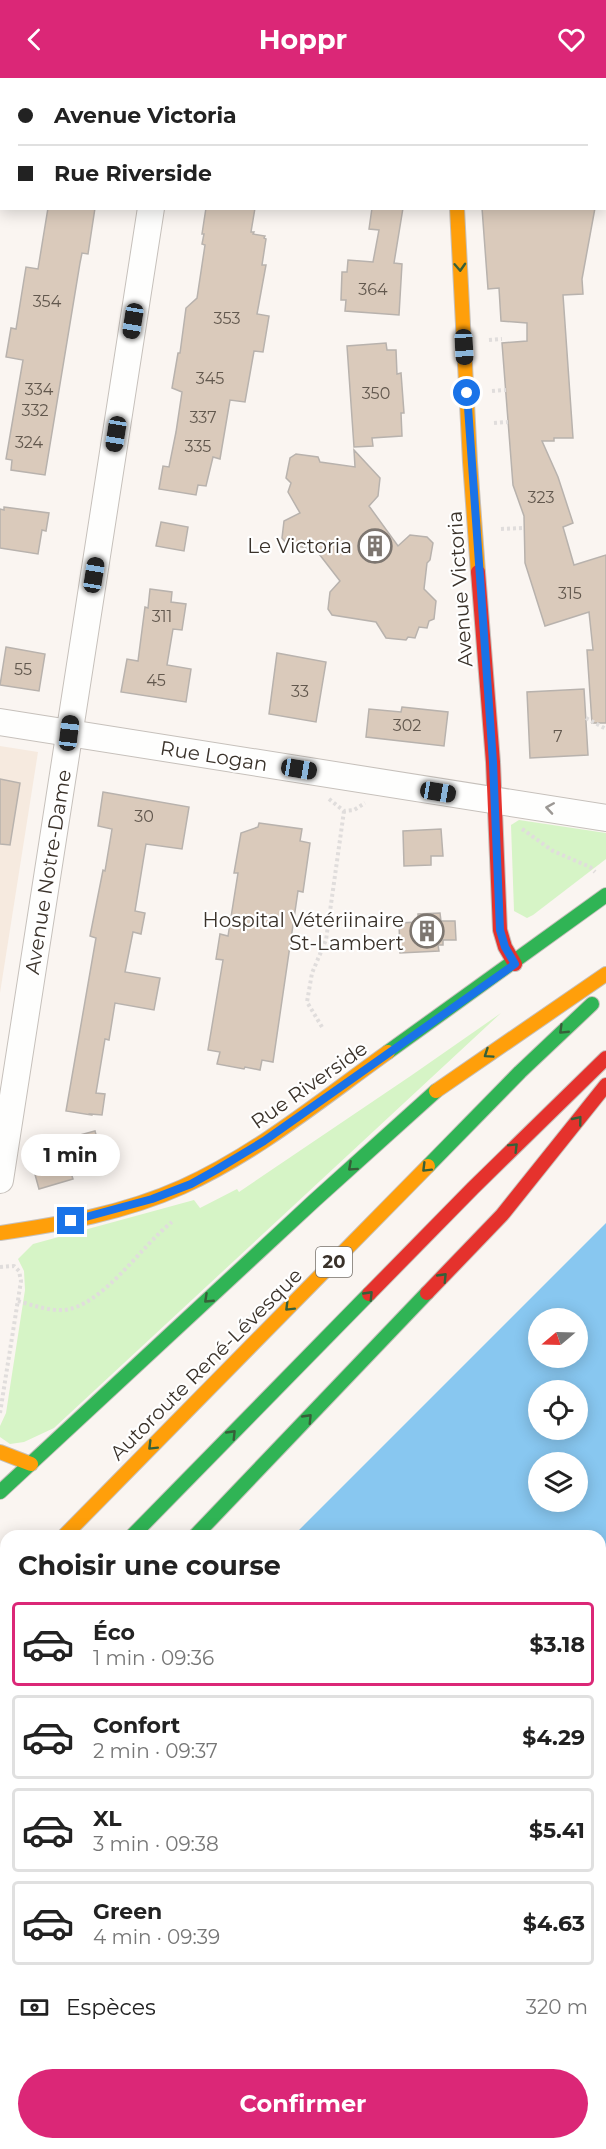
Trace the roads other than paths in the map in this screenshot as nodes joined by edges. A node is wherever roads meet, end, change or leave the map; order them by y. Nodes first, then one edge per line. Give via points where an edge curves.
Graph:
1 (151, 210) edge
2 (457, 210) edge
3 (0, 722) edge
4 (69, 733) junction
5 (495, 800) junction
6 (606, 818) edge
7 (606, 895) edge
8 (515, 964) junction
9 (606, 974) edge
10 (599, 997) dead end
11 (606, 1058) edge
12 (606, 1085) edge
13 (0, 1180) edge
14 (0, 1233) edge
15 (0, 1452) edge
16 (30, 1464) junction
17 (0, 1492) edge
18 (70, 1530) edge
19 (138, 1530) edge
20 (201, 1530) edge

1 - 4 street, Avenue Notre-Dame
2 -> 5 main road, Avenue Victoria via 470,462
3 - 4 street, Rue Logan
4 - 5 street, Rue Logan
4 - 13 street, Avenue Notre-Dame
6 -> 5 street, Rue Logan
5 - 8 main road, Avenue Victoria via 500,930
7 - 8 main road, Rue Riverside
8 - 14 main road, Rue Riverside via 264,1141 202,1178 108,1213
9 -> 16 main road via 442,1086
10 -> 18 main road, Autoroute René-Lévesque / 20 via 520,1072
19 -> 11 main road, 20 via 494,1166
20 -> 12 main road via 502,1215
15 - 16 main road
16 - 17 main road

